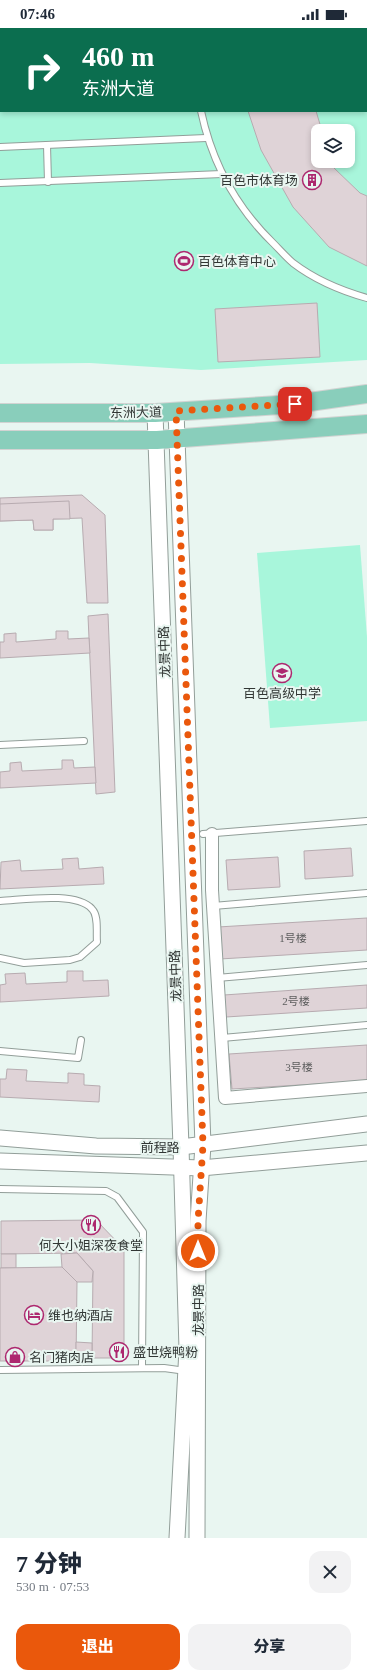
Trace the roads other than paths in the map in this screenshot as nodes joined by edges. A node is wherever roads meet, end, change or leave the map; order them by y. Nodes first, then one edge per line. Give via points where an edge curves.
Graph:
1 (201, 112) edge
2 (206, 138) junction
3 (47, 145) junction
4 (0, 147) edge
5 (222, 174) junction
6 (48, 182) junction
7 (0, 184) edge
8 (367, 298) edge
9 (367, 394) edge
10 (176, 411) junction
11 (0, 413) edge
12 (155, 413) junction
13 (367, 424) edge
14 (176, 439) junction
15 (0, 440) edge
16 (157, 440) junction
17 (84, 741) dead end
18 (0, 745) edge
19 (367, 821) edge
20 (207, 834) joint
21 (367, 893) edge
22 (0, 901) edge
23 (213, 906) junction
24 (0, 958) edge
25 (367, 965) edge
26 (217, 978) junction
27 (367, 1025) edge
28 (222, 1038) junction
29 (81, 1040) dead end
30 (0, 1051) edge
31 (367, 1086) edge
32 (367, 1124) edge
33 (0, 1138) edge
34 (203, 1145) junction
35 (181, 1147) junction
36 (367, 1153) edge
37 (0, 1160) edge
38 (181, 1168) junction
39 (201, 1168) junction
40 (0, 1189) edge
41 (142, 1368) junction
42 (0, 1370) edge
43 (187, 1371) junction
44 (177, 1538) edge
45 (197, 1538) edge

1 - 2 lane
2 - 3 lane
2 - 5 lane
3 - 4 lane
3 - 6 lane
5 - 6 lane
5 - 8 lane via 253,223 293,263 341,290
6 - 7 lane
9 - 10 main road, 东洲大道 via 295,404
10 - 12 main road, 东洲大道
10 - 14 street, 龙景中路
11 - 12 main road, 东洲大道
12 - 16 street, 龙景中路
13 - 14 main road
14 - 16 main road
14 - 34 street, 龙景中路
15 - 16 main road
16 - 35 street, 龙景中路
17 - 18 lane
19 - 20 lane
20 - 23 street
21 - 23 lane
22 - 24 lane via 72,898 85,903 93,909 96,917 97,942 80,957 70,960 24,963
23 - 26 street
25 - 26 lane
26 - 28 street
27 - 28 lane
28 - 31 street via 226,1098
29 - 30 lane via 78,1058
32 - 34 street, 前程路
33 - 35 street, 前程路 via 96,1146
34 - 35 street, 前程路
34 - 39 street, 龙景中路
35 - 38 street, 龙景中路
36 - 39 street, 前程路
37 - 38 street, 前程路
38 - 39 street, 前程路
38 - 43 street, 龙景中路
39 - 45 street, 龙景中路 via 198,1221
40 - 41 lane via 106,1191 122,1203 143,1232
41 - 42 lane
41 - 43 lane
43 - 44 street, 龙景中路

